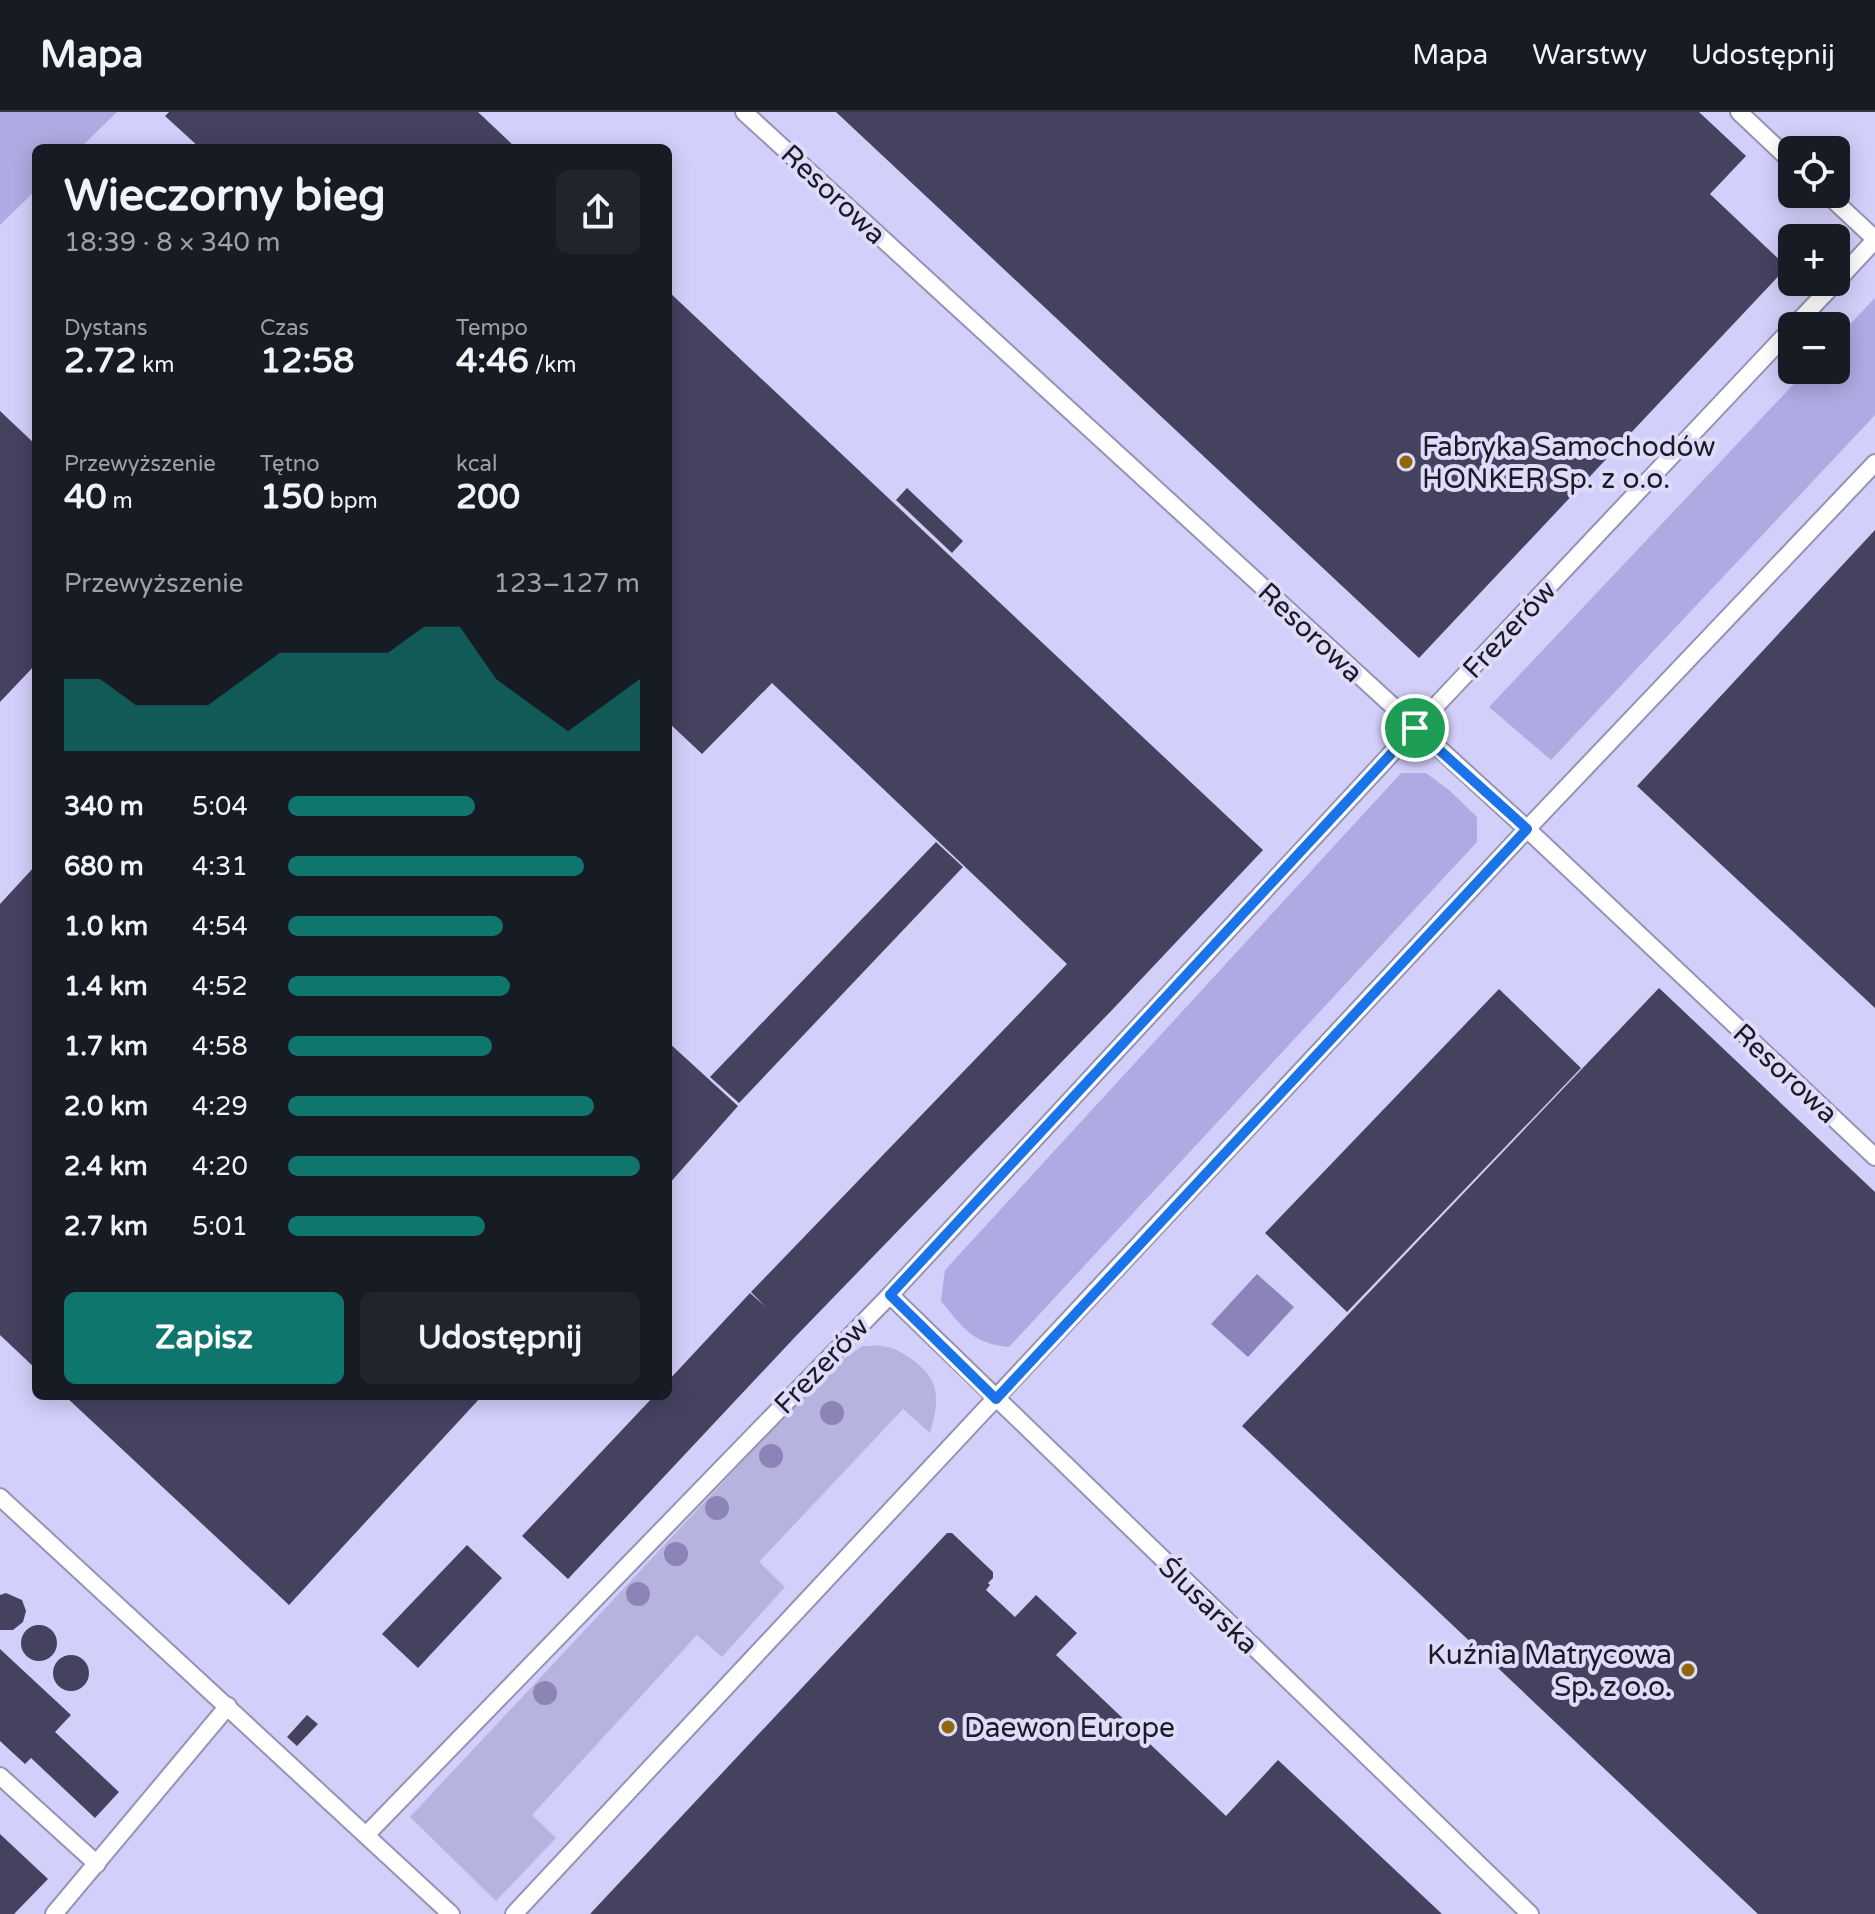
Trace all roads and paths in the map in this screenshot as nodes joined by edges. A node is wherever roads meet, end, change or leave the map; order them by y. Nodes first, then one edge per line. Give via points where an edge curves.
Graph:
1 (744, 112) edge
2 (1739, 112) edge
3 (1778, 149) edge
4 (1842, 208) edge
5 (1875, 240) edge
6 (1850, 267) edge
7 (1823, 296) edge
8 (1807, 312) edge
9 (1778, 343) edge
10 (1875, 463) edge
11 (1415, 728) junction
12 (1527, 829) junction
13 (1875, 1157) edge
14 (890, 1295) junction
15 (996, 1399) junction
16 (0, 1497) edge
17 (228, 1706) junction
18 (0, 1776) edge
19 (367, 1834) junction
20 (97, 1864) junction
21 (54, 1914) edge
22 (451, 1914) edge
23 (514, 1914) edge
24 (1530, 1914) edge

1 - 11 lane, Resorowa
2 - 3 lane
4 - 5 lane
5 - 6 lane, Frezerów
7 - 8 lane, Frezerów
9 - 11 lane, Frezerów
10 - 12 lane
11 - 12 lane, Resorowa
11 - 14 lane, Frezerów
12 - 13 lane, Resorowa
12 - 15 lane
14 - 15 lane, Ślusarska
14 - 19 lane, Frezerów
15 - 23 lane
15 - 24 lane, Ślusarska
16 - 17 lane
17 - 19 lane
17 - 20 lane
18 - 20 lane
19 - 22 lane
20 - 21 lane

